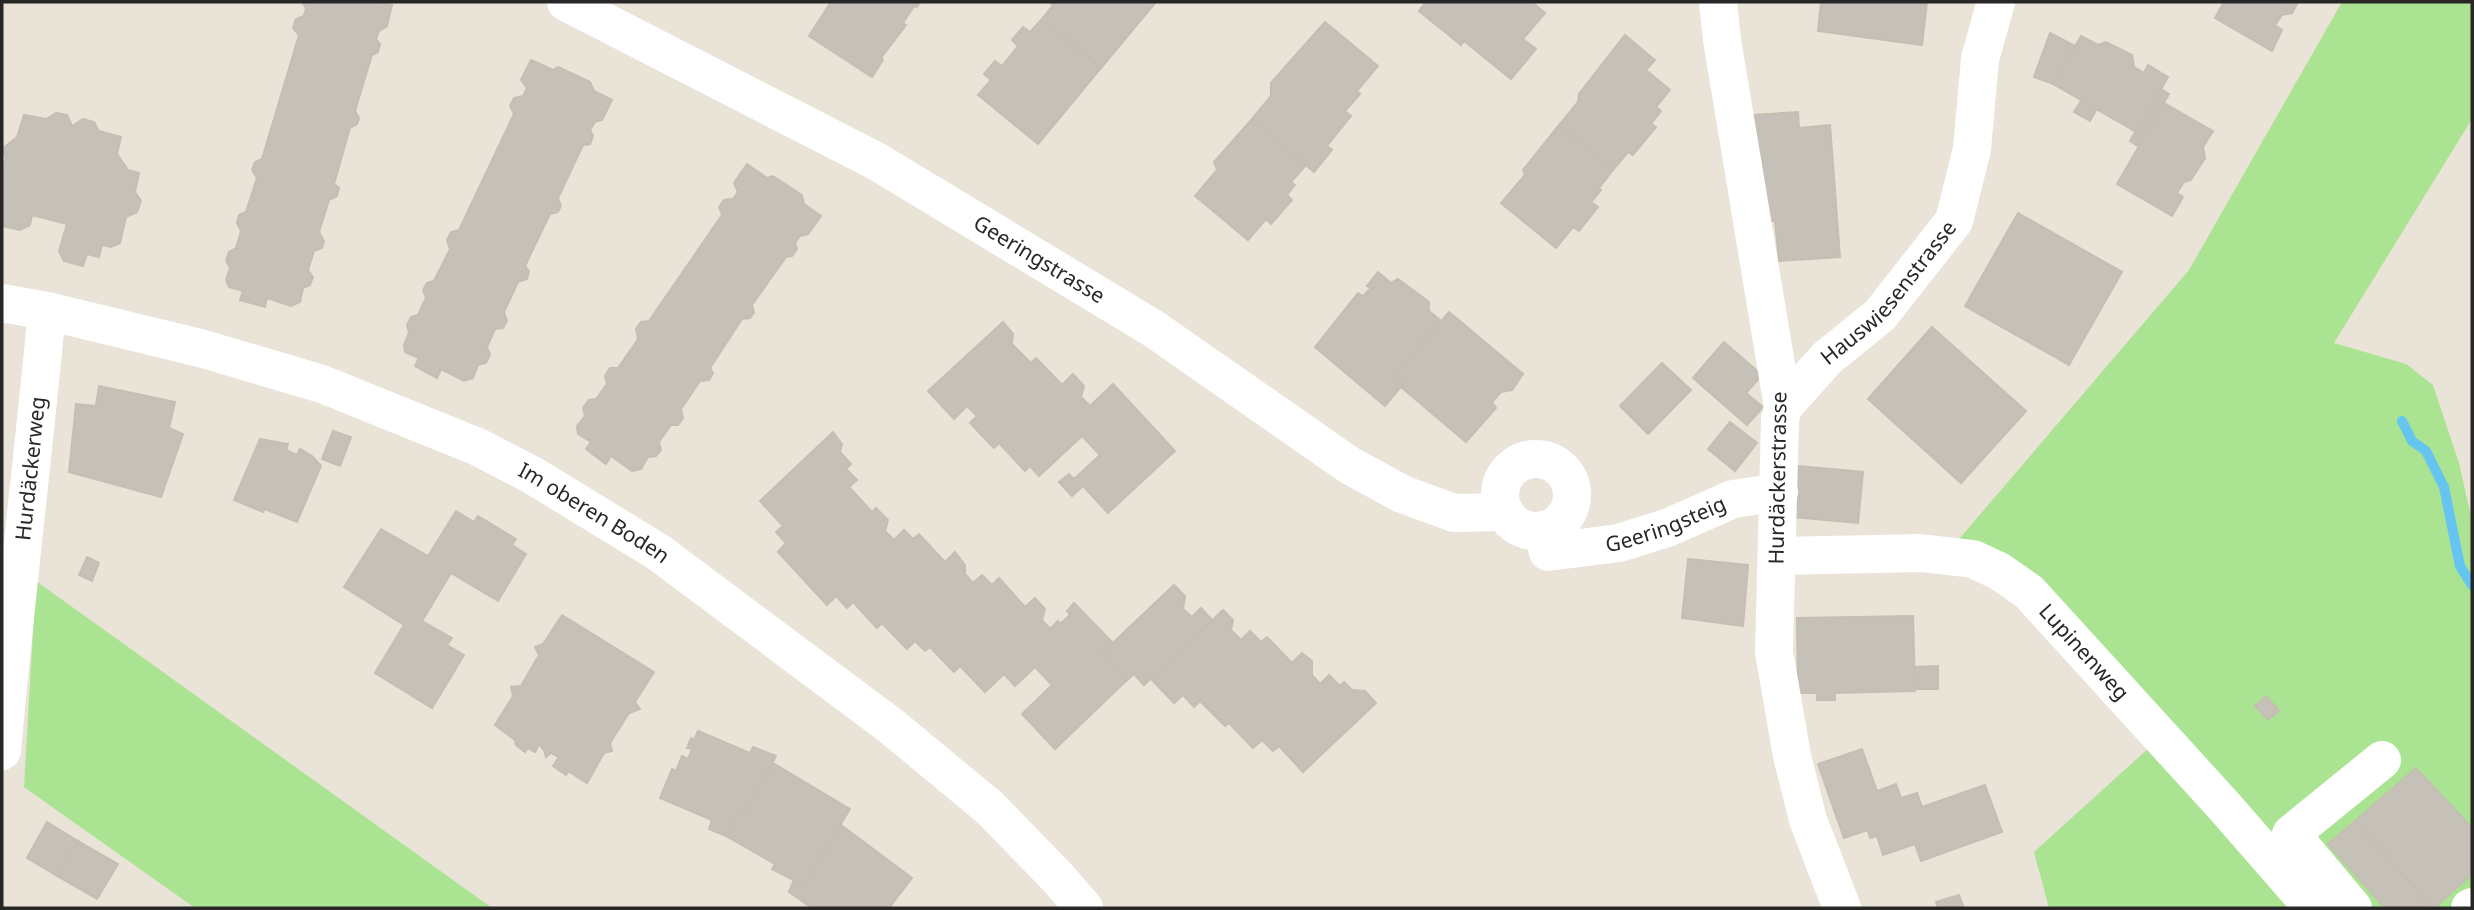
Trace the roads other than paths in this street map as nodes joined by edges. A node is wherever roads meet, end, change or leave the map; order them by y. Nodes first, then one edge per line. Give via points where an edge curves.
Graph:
1 (566, 2) edge
2 (1718, 2) edge
3 (1996, 2) edge
4 (2, 303) edge
5 (47, 311) junction
6 (1783, 407) junction
7 (1779, 492) junction
8 (1505, 512) junction
9 (1546, 541) junction
10 (1777, 556) junction
11 (2, 751) edge
12 (2382, 760) dead end
13 (1084, 908) edge
14 (1842, 908) edge
15 (2313, 908) edge
16 (2353, 908) edge

1 - 8 street, Geeringstrasse via 876,161 1154,329 1349,465 1402,494 1454,513
2 - 6 street, Hurdäckerstrasse
3 - 6 street, Hauswiesenstrasse via 1980,59 1972,149 1954,221 1880,315 1827,358
4 - 5 street, Im oberen Boden
5 - 11 street, Hurdäckerweg
5 - 13 street, Im oberen Boden via 322,384 478,447 532,475 658,552 891,726 990,808
6 - 7 street, Hurdäckerstrasse
7 - 9 street, Geeringsteig via 1732,499 1619,543
7 - 10 street, Hurdäckerstrasse
8 - 9 street
8 - 9 street via 1501,497 1510,470 1530,460 1552,462 1571,485 1572,500
10 - 14 street, Hurdäckerstrasse via 1774,652 1792,757 1808,820
10 - 15 street, Lupinenweg via 1921,553 1973,559 1999,571 2029,592
12 - 16 street via 2291,834

